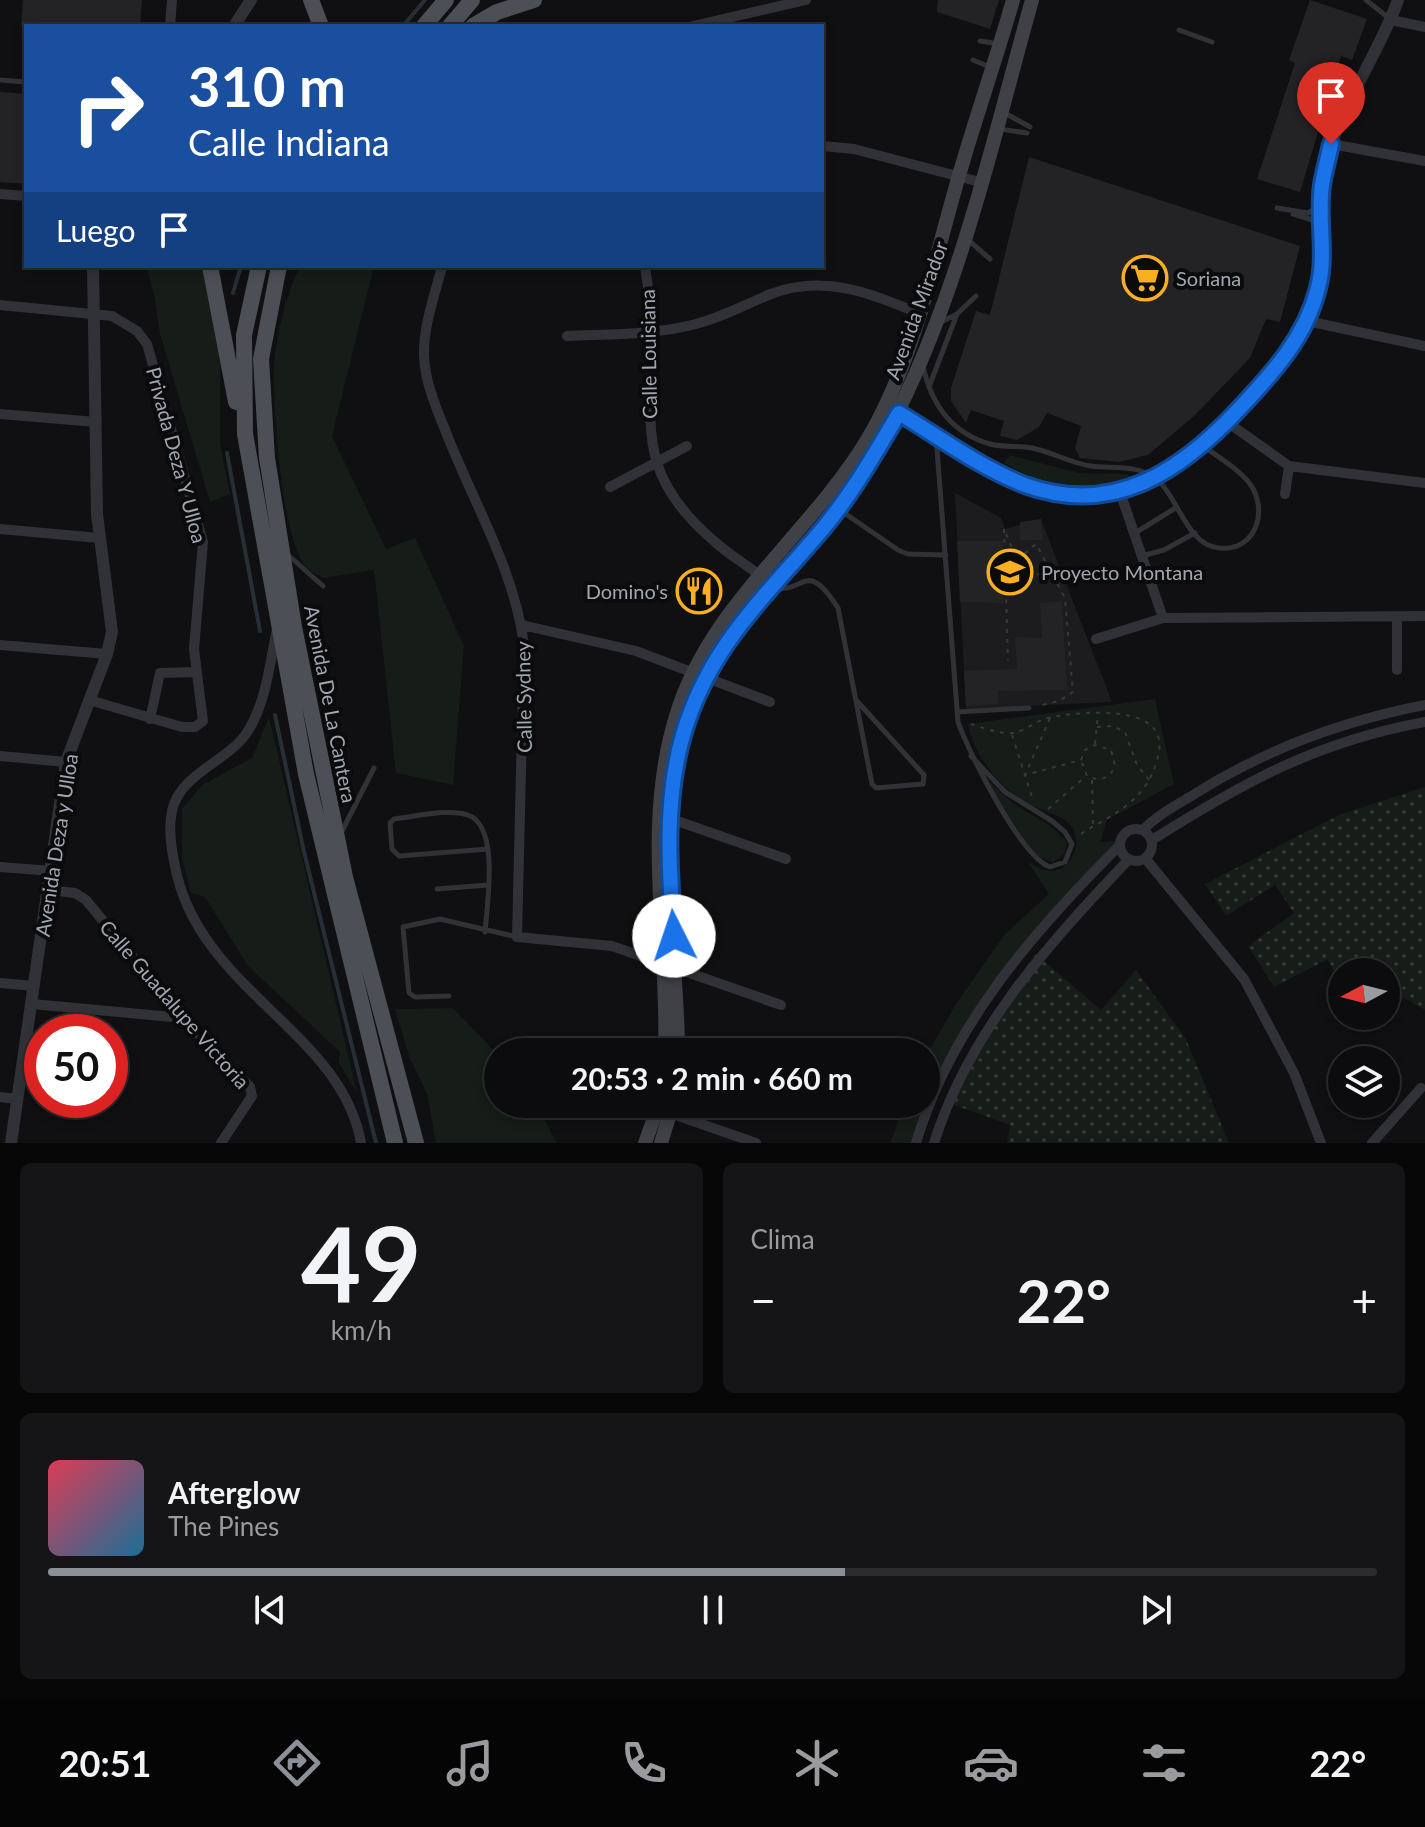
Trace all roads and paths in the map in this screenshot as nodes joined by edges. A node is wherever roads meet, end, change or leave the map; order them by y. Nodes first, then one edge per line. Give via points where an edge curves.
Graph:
1 (172, 0) edge
2 (251, 0) edge
3 (311, 0) edge
4 (446, 0) edge
5 (472, 0) edge
6 (534, 0) edge
7 (806, 0) edge
8 (1013, 0) edge
9 (1032, 0) edge
10 (1366, 0) edge
11 (1398, 0) edge
12 (1391, 20) junction
13 (170, 24) edge
14 (235, 24) edge
15 (320, 24) edge
16 (426, 24) edge
17 (452, 24) edge
18 (476, 24) edge
19 (702, 24) edge
20 (1425, 27) edge
21 (1179, 30) dead end
22 (980, 41) dead end
23 (1212, 42) dead end
24 (1000, 44) junction
25 (973, 60) dead end
26 (993, 70) junction
27 (0, 80) edge
28 (24, 82) edge
29 (1001, 112) junction
30 (995, 129) junction
31 (1331, 144) junction
32 (824, 146) edge
33 (1425, 161) edge
34 (958, 177) junction
35 (980, 182) junction
36 (0, 194) edge
37 (24, 196) edge
38 (1321, 204) junction
39 (1322, 223) junction
40 (964, 236) junction
41 (990, 259) dead end
42 (93, 268) edge
43 (210, 268) edge
44 (259, 268) edge
45 (278, 268) edge
46 (289, 268) edge
47 (442, 268) edge
48 (645, 268) edge
49 (274, 284) junction
50 (976, 296) dead end
51 (0, 305) edge
52 (93, 313) junction
53 (920, 314) junction
54 (957, 314) junction
55 (1307, 321) junction
56 (934, 325) junction
57 (652, 332) junction
58 (567, 336) dead end
59 (1425, 346) edge
60 (921, 357) junction
61 (928, 388) junction
62 (892, 409) junction
63 (0, 414) edge
64 (96, 422) junction
65 (1227, 422) junction
66 (245, 434) junction
67 (936, 434) junction
68 (977, 439) junction
69 (687, 446) dead end
70 (1203, 446) junction
71 (972, 457) junction
72 (656, 463) junction
73 (1289, 466) junction
74 (1156, 478) junction
75 (1425, 483) edge
76 (610, 487) dead end
77 (1120, 492) junction
78 (1285, 494) dead end
79 (1177, 507) junction
80 (838, 509) junction
81 (0, 529) edge
82 (1195, 533) junction
83 (1134, 534) junction
84 (99, 538) junction
85 (282, 546) junction
86 (946, 555) junction
87 (1142, 556) junction
88 (1017, 560) junction
89 (1006, 573) junction
90 (1022, 573) junction
91 (1055, 575) junction
92 (765, 580) junction
93 (323, 586) dead end
94 (1397, 616) junction
95 (1425, 616) edge
96 (1163, 618) junction
97 (522, 625) junction
98 (278, 627) junction
99 (1096, 639) dead end
100 (0, 645) edge
101 (107, 654) junction
102 (1008, 660) dead end
103 (1397, 670) dead end
104 (196, 672) junction
105 (699, 675) junction
106 (89, 700) junction
107 (857, 701) junction
108 (770, 702) dead end
109 (1425, 705) edge
110 (1029, 708) joint
111 (957, 712) junction
112 (1098, 713) junction
113 (1050, 717) junction
114 (150, 719) junction
115 (1362, 719) junction
116 (958, 722) junction
117 (1425, 722) edge
118 (1097, 727) junction
119 (1011, 734) junction
120 (1366, 734) junction
121 (1095, 745) junction
122 (0, 756) edge
123 (971, 756) junction
124 (1081, 760) junction
125 (66, 762) junction
126 (374, 768) dead end
127 (1025, 775) junction
128 (1087, 776) junction
129 (1092, 778) junction
130 (1150, 781) junction
131 (1039, 814) junction
132 (664, 816) junction
133 (1093, 827) junction
134 (1143, 830) junction
135 (338, 839) junction
136 (1070, 840) junction
137 (1152, 840) junction
138 (1120, 845) junction
139 (488, 849) junction
140 (1145, 858) junction
141 (786, 859) dead end
142 (1129, 859) junction
143 (0, 867) edge
144 (52, 871) junction
145 (488, 885) junction
146 (437, 889) dead end
147 (50, 890) junction
148 (485, 932) junction
149 (517, 937) junction
150 (669, 964) junction
151 (0, 983) edge
152 (34, 986) junction
153 (449, 996) dead end
154 (32, 1004) junction
155 (781, 1005) dead end
156 (183, 1018) junction
157 (666, 1038) edge
158 (677, 1038) edge
159 (1421, 1088) dead end
160 (0, 1097) edge
161 (17, 1099) junction
162 (660, 1118) edge
163 (665, 1118) edge
164 (692, 1118) edge
165 (918, 1138) edge
166 (934, 1141) edge
167 (11, 1143) edge
168 (221, 1143) edge
169 (361, 1143) edge
170 (395, 1143) edge
171 (416, 1143) edge
172 (645, 1143) edge
173 (661, 1143) edge
174 (756, 1143) edge
175 (1321, 1143) edge
176 (1372, 1143) edge

1 - 13 street
2 - 14 street
3 - 15 main road
4 - 16 main road
5 - 17 main road
6 - 18 main road
7 - 19 street
8 - 24 main road, Avenida Mirador
9 - 29 main road, Avenida Mirador
10 - 12 lane
11 - 12 street
12 - 20 street
12 - 31 street
21 - 23 lane
22 - 24 lane
24 - 26 main road, Avenida Mirador
25 - 26 lane
26 - 34 main road, Avenida Mirador
27 - 28 lane
29 - 30 main road, Avenida Mirador
29 - 30 lane via 1029,130
30 - 35 main road, Avenida Mirador
31 - 33 street
31 - 38 street
32 - 34 street
34 - 35 street
34 - 53 main road, Avenida Mirador
35 - 40 main road, Avenida Mirador
36 - 37 street
38 - 39 street
38 - 39 lane via 1308,213 1277,208
39 - 55 street via 1324,254
40 - 41 lane
40 - 56 main road, Avenida Mirador
42 - 52 street, Avenida Deza y Ulloa
43 - 66 main road
44 - 66 main road, Avenida De La Cantera via 244,335
45 - 49 main road, Avenida De La Cantera
46 - 49 main road
47 - 97 street, Calle Sydney via 424,345 427,380 504,567
48 - 57 street, Calle Louisiana
49 - 85 main road, Avenida De La Cantera via 260,380
50 - 54 lane
51 - 52 street, Privada Deza Y Ulloa
52 - 64 street, Avenida Deza y Ulloa
52 - 104 street, Privada Deza Y Ulloa via 128,324 150,350 203,542
53 - 57 street via 850,288 805,285 724,316
53 - 62 main road, Avenida Mirador
54 - 56 lane
54 - 61 lane
55 - 59 street
55 - 65 street via 1287,354
56 - 60 main road, Avenida Mirador
57 - 58 street
57 - 72 street, Calle Louisiana via 648,413
60 - 61 lane
60 - 62 main road, Avenida Mirador
61 - 68 lane via 948,420
62 - 67 street
62 - 80 main road, Avenida Mirador
62 - 92 main road, Avenida Mirador
63 - 64 street
64 - 84 street, Avenida Deza y Ulloa
65 - 70 street
65 - 73 street
66 - 98 main road, Avenida De La Cantera
67 - 71 street
67 - 86 lane
68 - 71 lane
68 - 74 lane via 1036,449 1084,465 1129,468
69 - 72 street
70 - 74 street
70 - 82 lane via 1245,479 1257,497 1259,512 1253,535 1233,548 1213,547
71 - 77 street via 1025,485 1049,491
72 - 76 street
72 - 92 street, Calle Louisiana via 675,497 712,540
73 - 75 street
73 - 78 street
74 - 77 street
74 - 79 lane
77 - 83 street
79 - 82 lane
79 - 83 lane
80 - 86 lane via 898,550
80 - 92 main road, Avenida Mirador
81 - 84 street
82 - 87 lane
83 - 87 street
84 - 101 street, Avenida Deza y Ulloa via 112,621
85 - 93 lane via 292,562
85 - 135 main road, Avenida De La Cantera
86 - 111 lane
87 - 96 street
88 - 89 path via 1004,529
88 - 90 path
88 - 91 path via 1036,544
89 - 90 path
89 - 102 path
90 - 91 path
91 - 110 path via 1065,598 1073,692
92 - 105 main road, Avenida Mirador via 723,621
92 - 107 lane via 781,589 807,580 829,593 842,623
94 - 95 street
94 - 96 street
94 - 103 street
96 - 99 street
97 - 105 street via 610,643
97 - 149 street, Calle Sydney via 526,691
98 - 169 street via 248,730 232,750 182,789 174,803 172,853 182,892 207,940 340,1085 353,1108
98 - 170 main road, Avenida De La Cantera via 328,876
100 - 101 street
101 - 106 street, Avenida Deza y Ulloa
104 - 114 street via 160,673
104 - 114 street, Privada Deza Y Ulloa via 205,714 201,724 182,727
105 - 108 street
105 - 132 main road, Avenida Mirador via 670,735
106 - 114 street
106 - 125 street, Avenida Deza y Ulloa
107 - 107 lane via 924,775 923,784 872,784
109 - 115 street
110 - 111 lane
111 - 116 lane
112 - 113 path
112 - 118 path
112 - 130 path via 1118,711 1140,718 1152,729 1160,745
113 - 119 path
113 - 127 path
115 - 120 street
115 - 134 street via 1233,770
116 - 119 path
116 - 123 lane
117 - 120 street
118 - 121 path
118 - 130 path via 1125,732 1137,765
119 - 127 path
120 - 137 street via 1238,786
121 - 124 path
121 - 129 path via 1111,750 1115,766 1109,776
122 - 125 street
123 - 131 lane via 1005,792
123 - 136 lane via 1036,859 1057,866 1072,853
124 - 127 path
124 - 128 path
125 - 144 street, Avenida Deza y Ulloa
126 - 135 lane
127 - 131 path
128 - 129 path
128 - 131 path
129 - 133 path
130 - 133 path via 1135,800
131 - 136 lane
132 - 141 street
132 - 150 main road, Avenida Mirador
133 - 136 path
134 - 137 street
134 - 138 street via 1128,831
135 - 171 main road, Avenida De La Cantera
137 - 140 street
138 - 142 street
138 - 165 street via 1052,913 995,987 951,1060
139 - 139 lane via 484,830 465,814 390,823 392,849 399,856
139 - 145 lane
140 - 142 street
140 - 175 street via 1244,979 1294,1073
142 - 166 street via 1009,996 965,1068
143 - 144 street
144 - 147 street, Avenida Deza y Ulloa
145 - 146 lane
145 - 148 lane
147 - 152 street, Avenida Deza y Ulloa
147 - 156 street, Calle Guadalupe Victoria via 86,900
148 - 149 lane
148 - 153 lane via 440,919 403,927 409,993
149 - 150 street via 612,946
150 - 155 street
150 - 157 main road, Avenida Mirador
150 - 158 main road, Avenida Mirador
151 - 152 street
152 - 154 street, Avenida Deza y Ulloa
154 - 156 street
154 - 161 street, Avenida Deza y Ulloa
156 - 168 street, Calle Guadalupe Victoria via 251,1090
159 - 176 street
160 - 161 street
161 - 167 street, Avenida Deza y Ulloa
162 - 172 main road
163 - 173 main road
164 - 174 street
165 - 166 street

